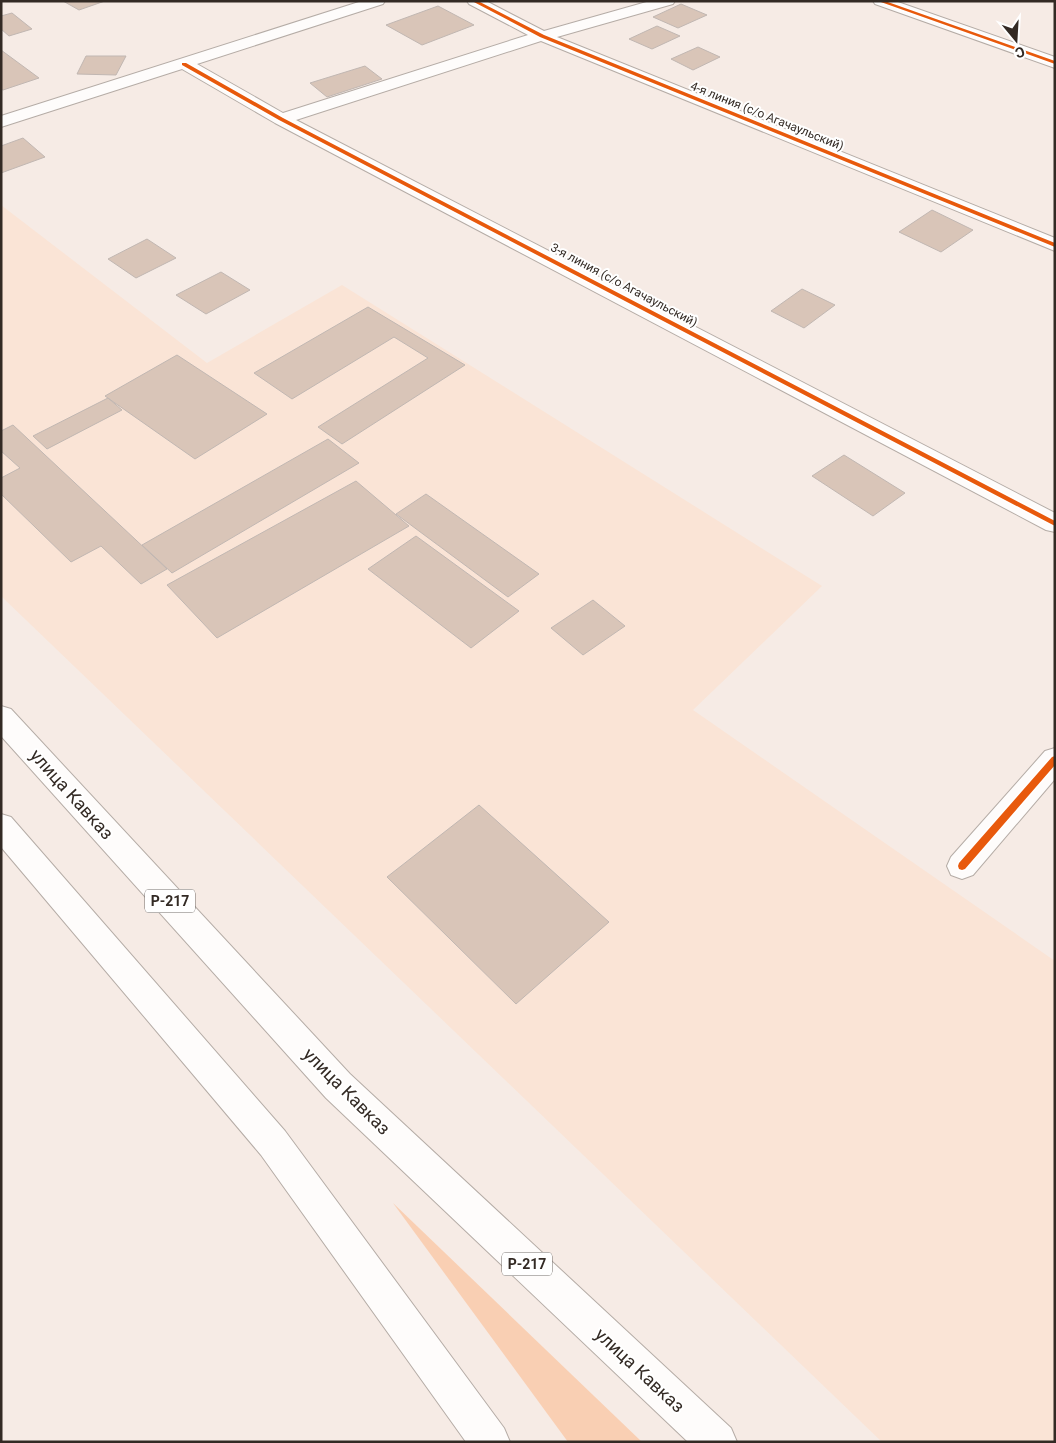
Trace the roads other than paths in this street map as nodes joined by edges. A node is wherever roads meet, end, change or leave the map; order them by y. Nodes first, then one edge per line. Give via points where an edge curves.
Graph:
1 (378, 1) edge
2 (474, 1) edge
3 (668, 1) edge
4 (880, 1) edge
5 (323, 5) dead end
6 (339, 13) junction
7 (542, 36) junction
8 (1055, 63) edge
9 (184, 64) junction
10 (281, 119) junction
11 (1, 122) edge
12 (1055, 245) edge
13 (1055, 524) edge
14 (1, 717) edge
15 (1055, 759) edge
16 (1, 826) edge
17 (962, 866) dead end
18 (490, 1442) edge
19 (717, 1442) edge

1 - 6 main road
2 - 7 main road, 4-я линия (с/о Агачаульский)
3 - 7 main road
4 - 8 main road
5 - 6 main road
6 - 9 main road
7 - 10 main road
7 - 12 main road, 4-я линия (с/о Агачаульский)
9 - 10 main road, 3-я линия (с/о Агачаульский)
9 - 11 main road
10 - 13 main road, 3-я линия (с/о Агачаульский)
14 - 19 main road, улица Кавказ / Р-217 via 338,1086
15 - 17 main road
16 - 18 main road via 273,1143

